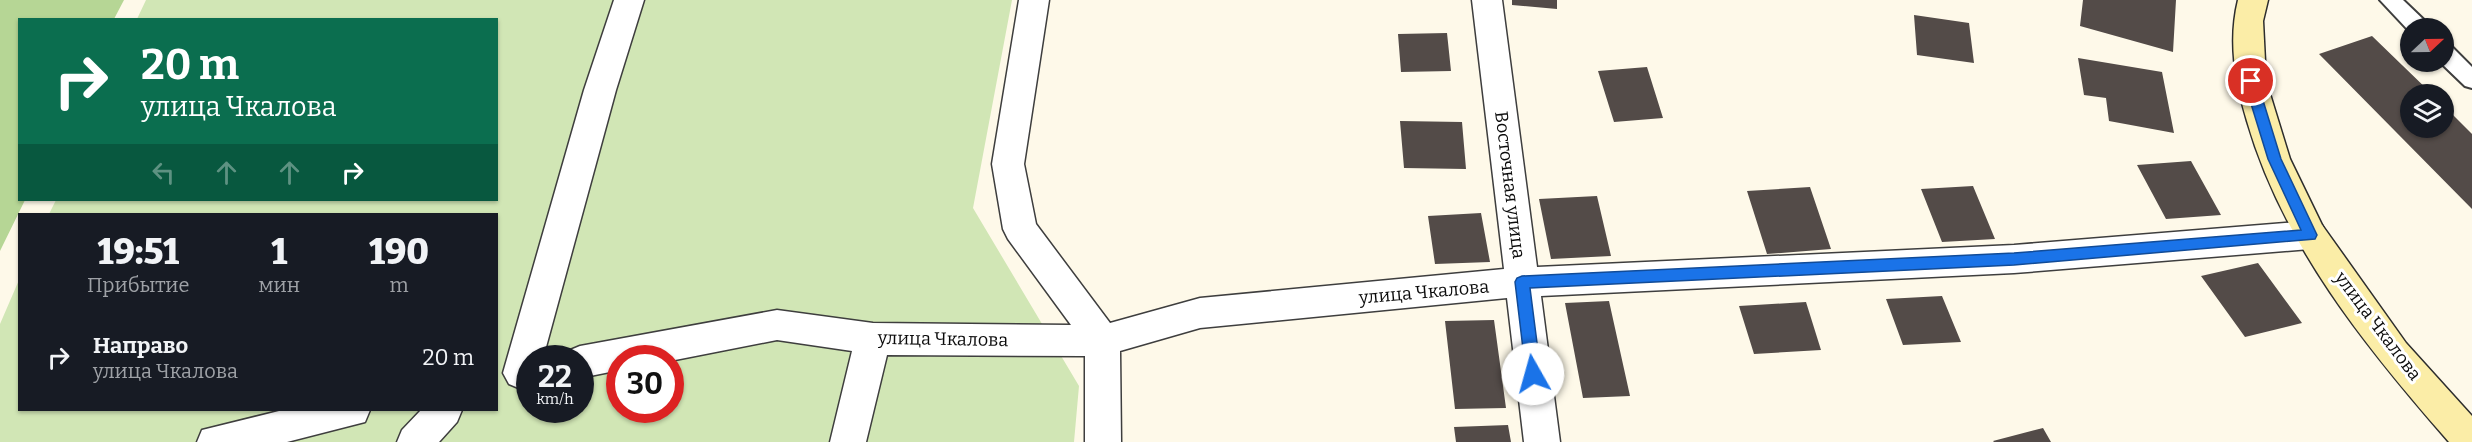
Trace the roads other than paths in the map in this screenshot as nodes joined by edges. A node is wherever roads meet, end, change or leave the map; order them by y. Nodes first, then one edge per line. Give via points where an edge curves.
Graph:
1 (629, 0) edge
2 (1034, 0) edge
3 (1487, 0) edge
4 (2253, 0) edge
5 (2390, 0) edge
6 (2409, 18) edge
7 (2454, 62) edge
8 (2472, 80) edge
9 (2310, 235) junction
10 (1522, 282) junction
11 (873, 339) junction
12 (1102, 341) junction
13 (525, 345) edge
14 (594, 359) edge
15 (348, 411) edge
16 (443, 411) edge
17 (215, 442) edge
18 (415, 442) edge
19 (848, 442) edge
20 (1103, 442) edge
21 (1542, 442) edge
22 (2472, 442) edge

1 - 13 street
2 - 12 street via 1008,164 1020,229
3 - 10 street, Восточная улица
4 - 9 main road, улица Чкалова via 2248,21 2251,81 2274,159
5 - 6 lane
7 - 8 lane
9 - 10 street, улица Чкалова via 2014,259
9 - 22 main road, улица Чкалова via 2394,354
10 - 12 street, улица Чкалова via 1200,313
10 - 21 street, Восточная улица
11 - 12 street, улица Чкалова
11 - 14 street, улица Чкалова via 777,325
11 - 19 street
12 - 20 street
15 - 17 street
16 - 18 street

